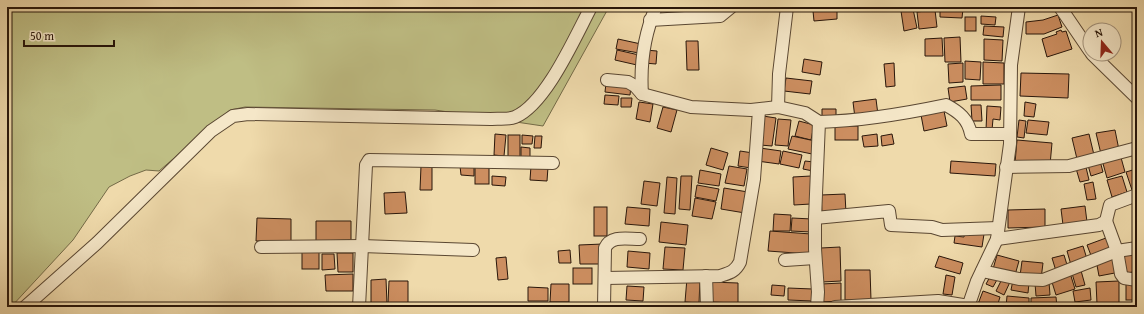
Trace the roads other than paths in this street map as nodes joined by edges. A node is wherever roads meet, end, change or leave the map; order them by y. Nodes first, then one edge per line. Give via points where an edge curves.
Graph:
1 (591, 7) edge
2 (656, 7) edge
3 (731, 7) edge
4 (787, 7) edge
5 (1019, 7) edge
6 (1060, 7) edge
7 (650, 20) junction
8 (1082, 39) edge
9 (1100, 62) edge
10 (607, 80) dead end
11 (642, 94) junction
12 (1137, 98) edge
13 (778, 107) junction
14 (759, 110) junction
15 (819, 122) junction
16 (1010, 134) junction
17 (1137, 148) edge
18 (553, 163) dead end
19 (1006, 168) junction
20 (1137, 195) edge
21 (815, 218) junction
22 (1106, 221) junction
23 (997, 234) junction
24 (640, 239) dead end
25 (362, 246) junction
26 (261, 247) dead end
27 (1137, 248) edge
28 (474, 250) dead end
29 (1117, 251) junction
30 (815, 258) junction
31 (785, 260) dead end
32 (982, 271) junction
33 (706, 276) junction
34 (604, 278) junction
35 (1137, 280) edge
36 (25, 307) edge
37 (359, 307) edge
38 (604, 307) edge
39 (707, 307) edge
40 (817, 307) edge
41 (835, 307) edge
42 (968, 307) edge

1 - 36 street via 552,78 529,109 514,118 259,114 233,116 211,131 98,243
2 - 7 street
3 - 7 street via 720,16
4 - 13 street
5 - 16 street via 1011,65
6 - 8 street
7 - 11 street via 640,73
9 - 12 street
10 - 11 street via 628,82
11 - 14 street via 691,107
13 - 14 street
13 - 15 street via 805,113
14 - 33 street via 754,179 740,262 733,272 720,276
15 - 16 street via 878,118 946,105 969,124 971,134
15 - 21 street
16 - 19 street
17 - 19 street via 1069,166
18 - 25 street via 370,160 366,165
19 - 23 street
20 - 22 street via 1110,205
21 - 23 street via 888,210 891,226
21 - 30 street
22 - 23 street via 1099,225
22 - 29 street
23 - 32 street
24 - 34 street via 612,239 608,242 605,248
25 - 26 street
25 - 28 street
25 - 37 street
27 - 29 street
29 - 32 street via 1043,280 1019,279
29 - 35 street via 1121,274 1124,278
30 - 31 street
30 - 40 street
32 - 42 street
33 - 34 street
33 - 39 street
34 - 38 street
41 - 42 street via 938,301

